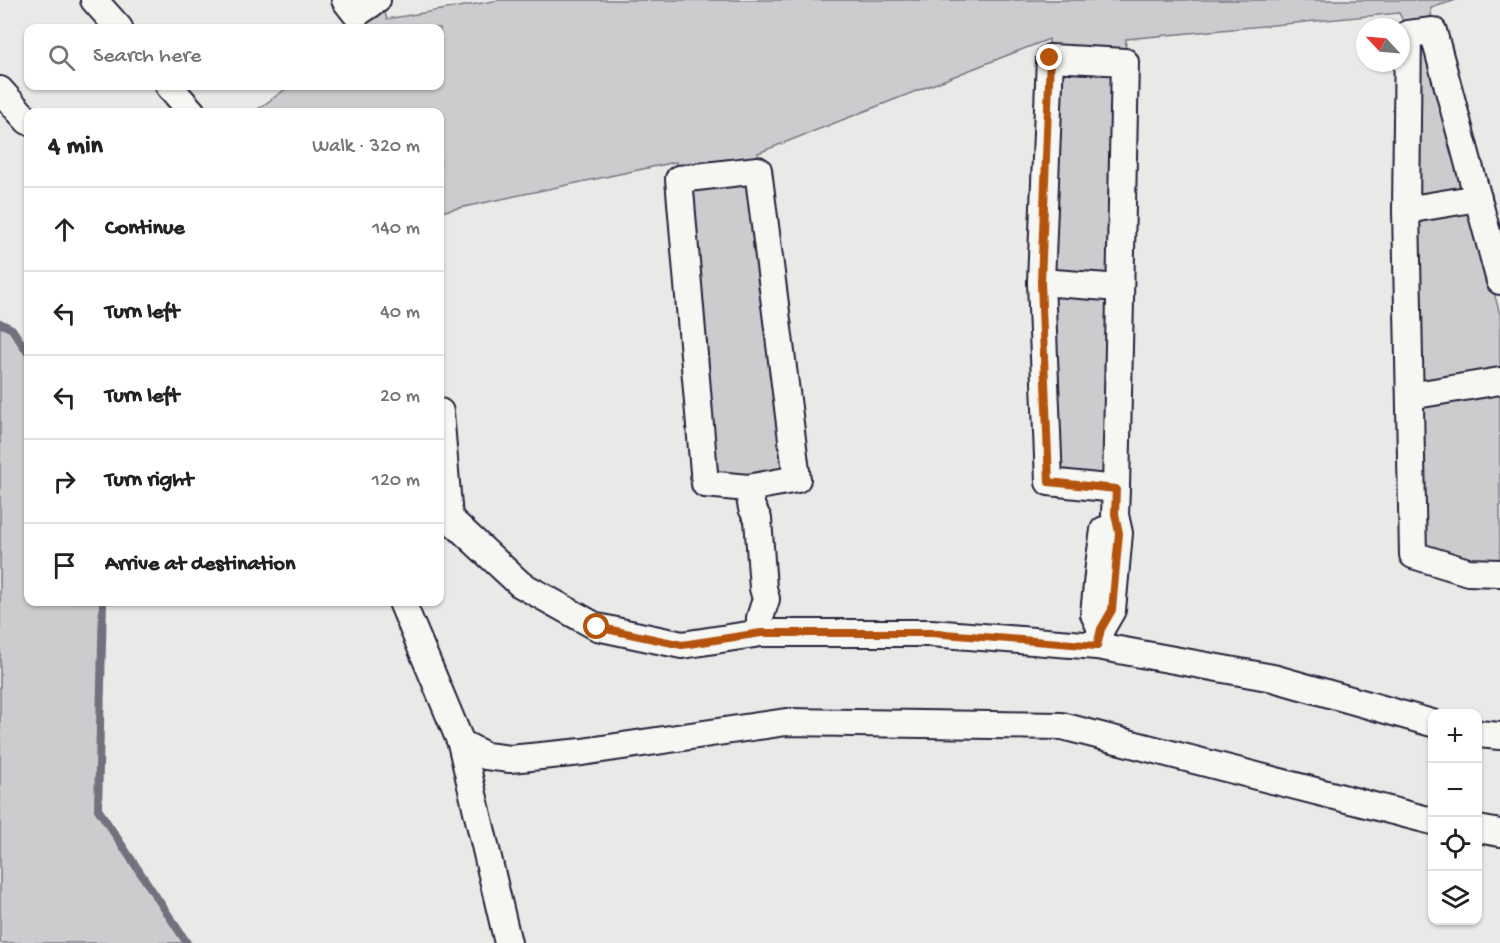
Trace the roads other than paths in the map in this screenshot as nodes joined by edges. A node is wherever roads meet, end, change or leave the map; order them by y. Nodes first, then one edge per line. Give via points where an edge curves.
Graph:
1 (94, 0) edge
2 (345, 0) edge
3 (377, 0) edge
4 (115, 24) edge
5 (0, 90) edge
6 (173, 90) edge
7 (188, 108) edge
8 (24, 117) edge
9 (1478, 198) junction
10 (1406, 210) junction
11 (1500, 281) edge
12 (1041, 282) junction
13 (1120, 288) junction
14 (1500, 381) edge
15 (1410, 396) junction
16 (1116, 489) junction
17 (750, 498) junction
18 (444, 510) edge
19 (1500, 573) edge
20 (404, 606) edge
21 (761, 626) junction
22 (1099, 638) junction
23 (1428, 722) edge
24 (1482, 734) edge
25 (1500, 736) edge
26 (461, 743) junction
27 (1428, 820) edge
28 (1482, 830) edge
29 (1500, 833) edge
30 (508, 943) edge

1 - 4 street
2 - 3 street via 356,14
5 - 8 street
6 - 7 street
9 - 10 street
9 - 10 street via 1432,31 1408,34
9 - 11 street
10 - 15 street
12 - 13 street
12 - 13 street via 1050,58 1125,62
12 - 16 street via 1049,482
13 - 16 street
14 - 15 street
15 - 19 street via 1413,555 1468,572
16 - 22 street via 1115,514 1104,529 1099,565 1094,614
17 - 17 street via 797,479 758,170 679,179 705,484
17 - 21 street via 758,519 766,599
18 - 21 street via 520,584 597,627 682,645
20 - 26 street
21 - 22 street
22 - 23 street via 1273,678
24 - 25 street
26 - 27 street via 486,756 510,759 786,722 1062,726
26 - 30 street
28 - 29 street

